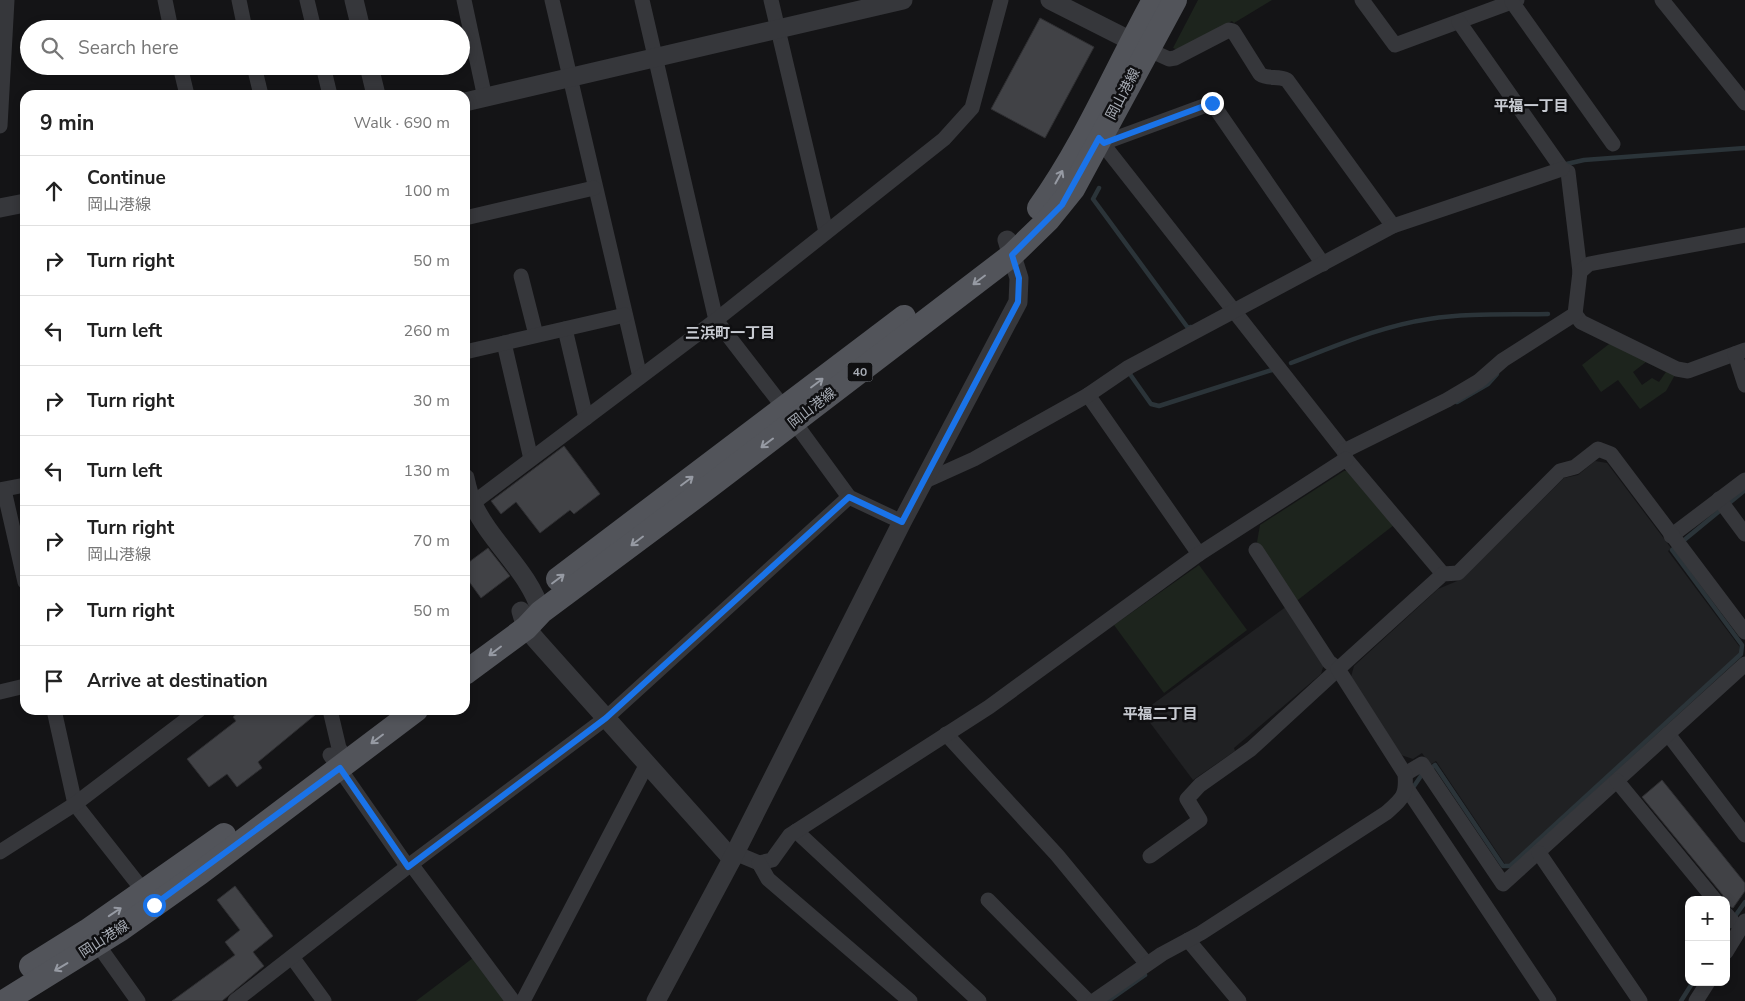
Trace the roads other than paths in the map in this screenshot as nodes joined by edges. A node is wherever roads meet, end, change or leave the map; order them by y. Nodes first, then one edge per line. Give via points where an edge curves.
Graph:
1 (7, 0) edge
2 (165, 0) edge
3 (239, 0) edge
4 (307, 0) edge
5 (354, 0) edge
6 (464, 0) edge
7 (552, 0) edge
8 (642, 0) edge
9 (771, 0) edge
10 (902, 0) edge
11 (1000, 0) edge
12 (1050, 0) edge
13 (1154, 0) edge
14 (1175, 0) edge
15 (1362, 0) edge
16 (1662, 0) edge
17 (1514, 1) edge
18 (1483, 6) edge
19 (170, 20) edge
20 (243, 20) edge
21 (312, 20) edge
22 (359, 20) edge
23 (468, 20) edge
24 (1459, 22) junction
25 (470, 28) edge
26 (778, 29) junction
27 (1139, 45) junction
28 (655, 58) junction
29 (182, 75) edge
30 (256, 75) edge
31 (325, 75) edge
32 (371, 75) edge
33 (570, 78) junction
34 (186, 90) edge
35 (260, 90) edge
36 (329, 90) edge
37 (375, 90) edge
38 (485, 98) junction
39 (470, 101) edge
40 (1745, 103) edge
41 (0, 126) edge
42 (1097, 136) junction
43 (1613, 144) dead end
44 (1560, 167) junction
45 (594, 188) junction
46 (20, 204) edge
47 (0, 208) edge
48 (470, 217) edge
49 (1391, 223) junction
50 (826, 232) junction
51 (1745, 235) edge
52 (1010, 248) junction
53 (1320, 260) junction
54 (1580, 272) junction
55 (521, 276) dead end
56 (1235, 310) junction
57 (625, 315) junction
58 (1577, 318) junction
59 (716, 320) junction
60 (565, 329) junction
61 (536, 335) junction
62 (504, 343) junction
63 (470, 351) edge
64 (1740, 352) edge
65 (640, 377) junction
66 (1745, 385) edge
67 (1088, 395) junction
68 (789, 415) junction
69 (586, 418) junction
70 (1345, 455) junction
71 (531, 459) junction
72 (1745, 480) edge
73 (923, 482) junction
74 (20, 486) edge
75 (2, 490) edge
76 (849, 497) junction
77 (1723, 504) junction
78 (470, 505) edge
79 (470, 507) edge
80 (902, 522) junction
81 (1745, 534) edge
82 (1676, 542) junction
83 (1256, 550) dead end
84 (1199, 554) junction
85 (20, 562) edge
86 (1443, 574) junction
87 (531, 612) junction
88 (1745, 632) edge
89 (470, 650) edge
90 (1745, 664) edge
91 (470, 668) edge
92 (1338, 669) junction
93 (20, 687) edge
94 (0, 692) edge
95 (55, 715) edge
96 (188, 715) edge
97 (331, 715) edge
98 (384, 715) edge
99 (408, 715) edge
100 (606, 718) junction
101 (946, 734) junction
102 (1668, 734) junction
103 (339, 758) junction
104 (647, 764) junction
105 (1617, 781) junction
106 (1408, 786) junction
107 (75, 804) junction
108 (796, 831) junction
109 (1745, 835) edge
110 (0, 852) edge
111 (1539, 853) junction
112 (733, 856) junction
113 (1150, 856) dead end
114 (759, 863) junction
115 (410, 866) junction
116 (1712, 896) edge
117 (149, 898) junction
118 (988, 900) dead end
119 (1735, 918) edge
120 (92, 938) junction
121 (1729, 941) edge
122 (1191, 944) junction
123 (292, 957) junction
124 (1147, 964) junction
125 (0, 986) edge
126 (1705, 986) edge
127 (662, 999) edge
128 (5, 1001) edge
129 (138, 1001) edge
130 (235, 1001) edge
131 (324, 1001) edge
132 (513, 1001) edge
133 (523, 1001) edge
134 (910, 1001) edge
135 (979, 1001) edge
136 (1088, 1001) edge
137 (1094, 1001) edge
138 (1239, 1001) edge
139 (1549, 1001) edge
140 (1640, 1001) edge
141 (1696, 1001) edge

1 - 41 street
2 - 19 street
3 - 20 street
4 - 21 street
5 - 22 street
6 - 23 street
7 - 33 street
8 - 28 street
9 - 26 street
10 - 26 street
11 - 50 street via 972,108 944,139
12 - 27 street
13 - 27 main road, 岡山港線 / 40
14 - 27 main road, 岡山港線 / 40
15 - 24 street via 1395,45
16 - 40 street
17 - 18 street
17 - 43 street
18 - 24 street
24 - 44 street
25 - 38 street
26 - 28 street
26 - 50 street
27 - 42 main road, 岡山港線 / 40
27 - 49 street via 1168,59 1229,30 1233,31 1263,77 1287,80
28 - 33 street
28 - 59 street
29 - 34 street
30 - 35 street
31 - 36 street
32 - 37 street
33 - 38 street
33 - 45 street
38 - 39 street
42 - 52 main road, 岡山港線 / 40
42 - 53 street via 1212,103
42 - 56 street
44 - 49 street
44 - 54 street via 1568,172
45 - 48 street
45 - 57 street
46 - 47 street
49 - 53 street
50 - 59 street
51 - 54 street via 1589,264
52 - 68 main road, 岡山港線 / 40
52 - 73 street via 1019,278 1018,302
53 - 56 street
54 - 58 street
55 - 61 street
56 - 67 street
56 - 70 street
57 - 60 street
57 - 65 street
58 - 64 street via 1677,370 1688,371
58 - 70 street via 1503,360 1479,381 1447,400
59 - 65 street
59 - 68 street
60 - 61 street
60 - 69 street
61 - 62 street
62 - 63 street
62 - 71 street
64 - 66 street
65 - 69 street
67 - 73 street via 974,459
67 - 84 street
68 - 76 street
68 - 87 main road, 岡山港線 / 40
69 - 71 street
70 - 84 street
70 - 86 street
71 - 78 street
72 - 77 street
73 - 80 street
74 - 75 street
75 - 85 street
76 - 80 street
76 - 100 street
77 - 81 street
77 - 82 street
79 - 87 street via 483,522
80 - 112 street
82 - 86 street via 1611,454 1598,449 1575,467 1560,471 1458,573
82 - 88 street
83 - 92 street via 1329,662
84 - 101 street via 989,707
86 - 92 street
87 - 89 main road, 岡山港線 / 40
87 -> 91 main road, 岡山港線 / 40
87 - 100 street
90 - 102 street
92 - 106 street
92 - 113 street via 1251,748 1200,785 1186,799 1200,820
93 - 94 street
95 - 107 street
96 - 107 street
97 - 103 street
98 - 103 main road, 岡山港線
99 -> 103 main road, 岡山港線
100 - 104 street
100 - 115 street
101 - 108 street
101 - 124 street via 1057,855
102 - 105 street
102 - 109 street
103 - 115 street
103 - 117 main road, 岡山港線
104 - 112 street
104 - 133 street
105 - 111 street
105 - 116 street
106 - 111 street via 1422,764 1503,884
106 - 122 street via 1402,798 1386,813
106 - 139 street
107 - 110 street
107 - 117 street
108 - 114 street via 772,860
108 - 135 street
111 - 140 street
112 - 114 street
112 - 127 street
114 - 134 street via 768,879
115 - 123 street
115 - 132 street
117 - 120 main road, 岡山港線
118 - 136 street
119 - 121 street
120 - 125 main road, 岡山港線
120 -> 128 main road, 岡山港線
120 - 129 street
122 - 124 street
122 - 138 street
123 - 130 street
123 - 131 street
124 - 137 street
126 - 141 street

